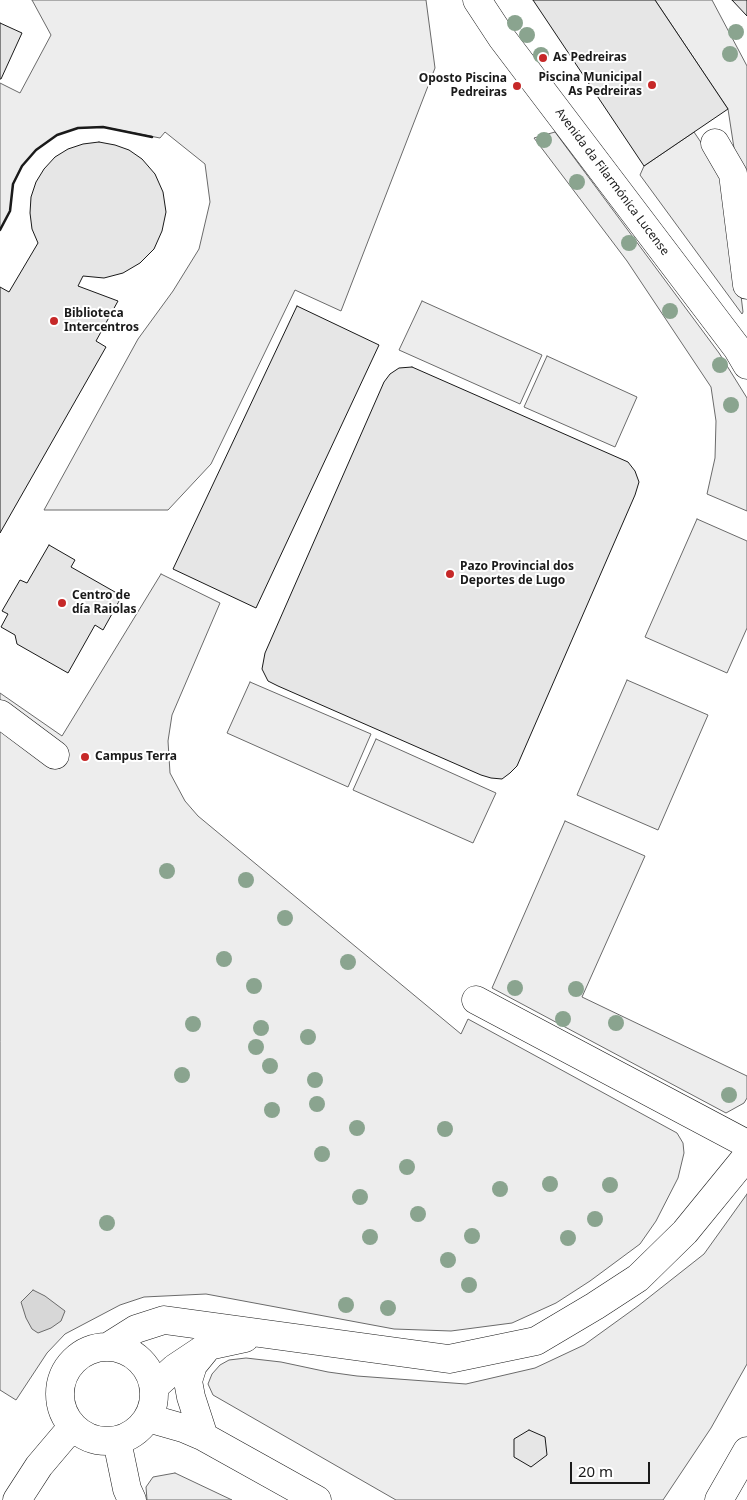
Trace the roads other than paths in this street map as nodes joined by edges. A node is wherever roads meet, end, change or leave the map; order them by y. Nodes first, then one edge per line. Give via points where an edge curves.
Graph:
1 (477, 0) edge
2 (715, 143) dead end
3 (747, 285) edge
4 (744, 350) edge
5 (0, 714) edge
6 (55, 755) dead end
7 (476, 1000) dead end
8 (747, 1144) edge
9 (747, 1156) edge
10 (263, 1334) junction
11 (109, 1346) junction
12 (208, 1346) junction
13 (154, 1387) junction
14 (148, 1418) junction
15 (72, 1427) junction
16 (204, 1437) junction
17 (117, 1441) junction
18 (747, 1450) edge
19 (17, 1500) edge
20 (132, 1500) edge
21 (317, 1500) edge
22 (719, 1500) edge

1 - 4 main road, Avenida da Filarmónica Lucense via 502,38
2 - 3 main road via 733,174
5 - 6 main road
7 - 8 main road
9 - 10 main road via 685,1232 638,1278 536,1341 449,1359
10 - 11 main road via 164,1320 136,1329
10 - 12 main road
11 - 13 main road via 136,1357 146,1367
11 - 15 main road via 79,1356 68,1367 61,1382 60,1398
12 - 13 main road
12 - 16 main road via 193,1365 188,1381
13 - 14 main road via 155,1398
14 - 16 main road
14 - 17 main road via 140,1429
15 - 17 main road via 101,1441
15 - 19 main road via 39,1466
16 - 21 main road
17 - 20 main road
18 - 22 main road

